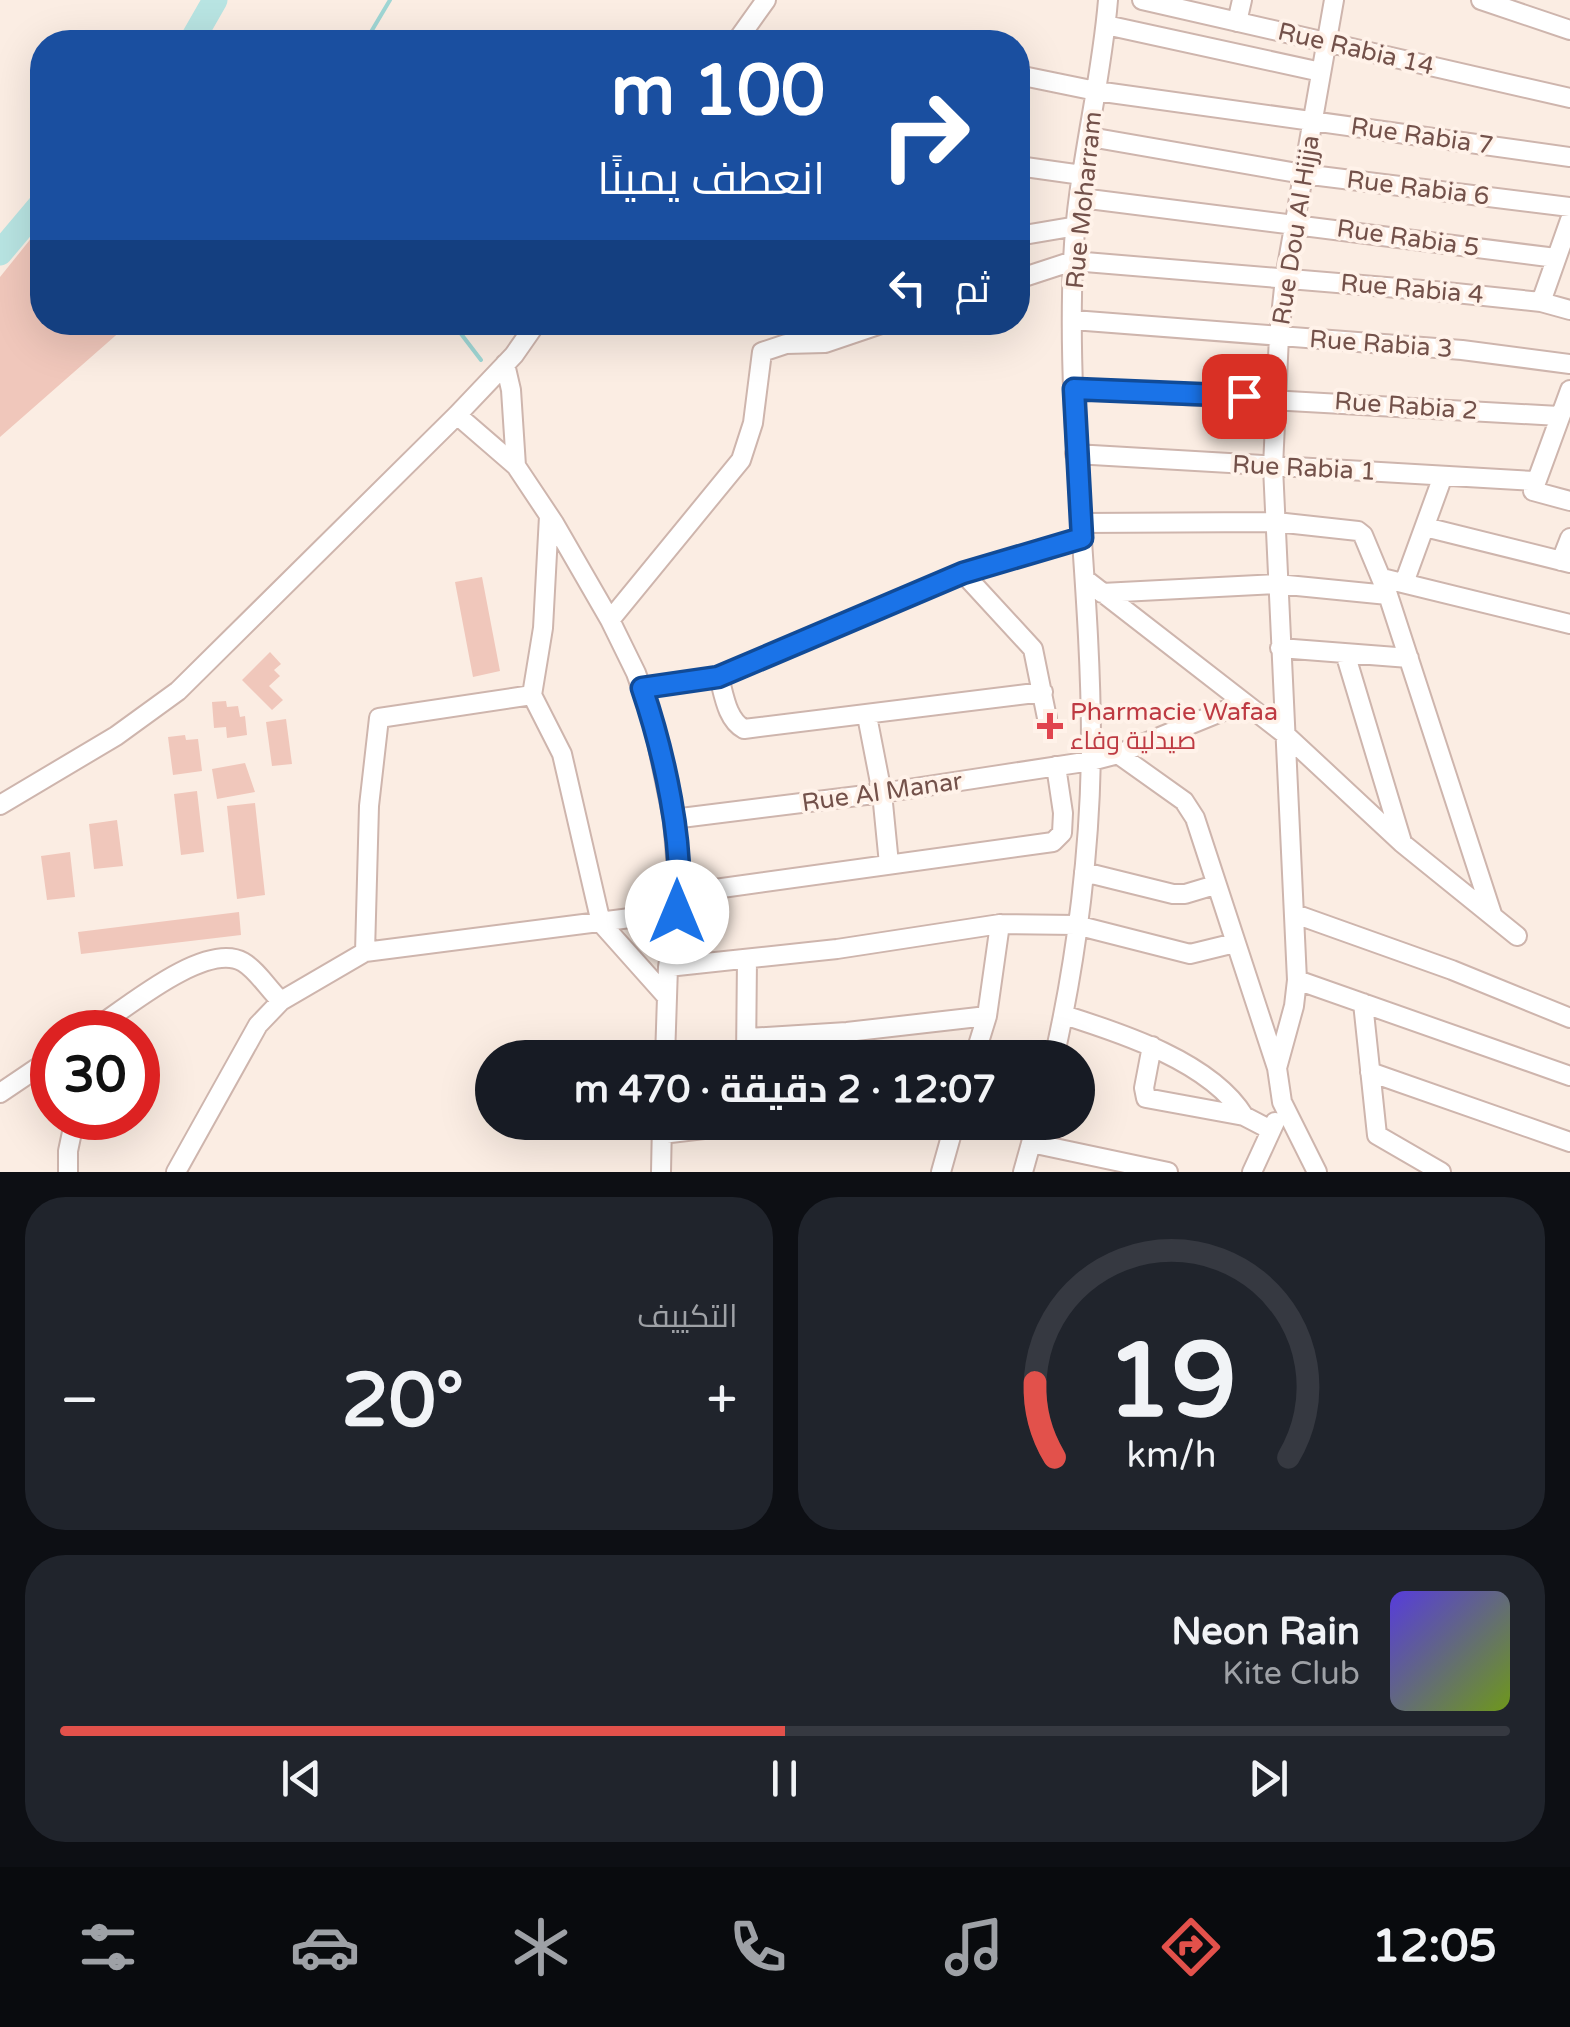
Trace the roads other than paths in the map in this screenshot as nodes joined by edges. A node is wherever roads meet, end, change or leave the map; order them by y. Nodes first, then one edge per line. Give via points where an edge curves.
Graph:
1 (766, 0) edge
2 (1108, 0) edge
3 (1142, 0) edge
4 (1242, 0) edge
5 (1334, 0) edge
6 (1482, 0) edge
7 (1184, 5) edge
8 (1237, 22) junction
9 (1106, 25) junction
10 (745, 30) edge
11 (1570, 30) edge
12 (1326, 42) junction
13 (1321, 72) junction
14 (1030, 78) edge
15 (1096, 92) junction
16 (1570, 98) edge
17 (1313, 122) junction
18 (1090, 136) junction
19 (1570, 157) edge
20 (1030, 168) edge
21 (1082, 174) junction
22 (1303, 174) junction
23 (1081, 198) junction
24 (1570, 207) edge
25 (1570, 220) edge
26 (1294, 223) junction
27 (1077, 226) junction
28 (1030, 234) edge
29 (1556, 258) junction
30 (1073, 261) junction
31 (1030, 275) edge
32 (1285, 278) junction
33 (1540, 302) junction
34 (1570, 310) edge
35 (1072, 320) junction
36 (527, 335) edge
37 (835, 335) edge
38 (1278, 336) junction
39 (505, 364) junction
40 (1570, 364) edge
41 (1074, 389) junction
42 (1570, 390) edge
43 (1278, 398) junction
44 (457, 415) junction
45 (1561, 430) edge
46 (1075, 454) junction
47 (516, 466) junction
48 (1273, 467) junction
49 (1443, 476) junction
50 (1533, 485) junction
51 (1570, 501) edge
52 (548, 516) junction
53 (1276, 522) junction
54 (1425, 527) junction
55 (1082, 531) junction
56 (1570, 538) edge
57 (1566, 562) edge
58 (963, 573) junction
59 (1084, 579) junction
60 (1404, 583) junction
61 (1277, 584) junction
62 (1385, 586) junction
63 (1102, 592) junction
64 (610, 620) junction
65 (1570, 624) edge
66 (1280, 648) junction
67 (1345, 653) junction
68 (1409, 658) junction
69 (718, 677) junction
70 (642, 688) junction
71 (1043, 692) junction
72 (532, 695) junction
73 (1243, 703) junction
74 (867, 716) junction
75 (1047, 718) dead end
76 (1286, 735) junction
77 (1118, 754) junction
78 (1091, 761) junction
79 (1056, 766) junction
80 (882, 793) junction
81 (0, 805) edge
82 (673, 819) junction
83 (1402, 843) junction
84 (889, 864) junction
85 (1084, 872) junction
86 (1215, 885) junction
87 (678, 903) junction
88 (1295, 914) junction
89 (1492, 914) junction
90 (601, 923) junction
91 (1000, 924) junction
92 (1076, 925) junction
93 (1517, 936) dead end
94 (1235, 943) junction
95 (365, 952) junction
96 (747, 958) junction
97 (668, 968) junction
98 (1297, 980) junction
99 (667, 997) junction
100 (281, 1002) junction
101 (1362, 1004) junction
102 (130, 1010) edge
103 (1064, 1015) junction
104 (987, 1016) junction
105 (1570, 1018) edge
106 (666, 1040) edge
107 (747, 1040) edge
108 (797, 1040) edge
109 (980, 1040) edge
110 (1058, 1040) edge
111 (1152, 1046) junction
112 (1278, 1068) junction
113 (1370, 1072) junction
114 (30, 1073) edge
115 (1570, 1076) edge
116 (0, 1093) edge
117 (1282, 1102) junction
118 (1244, 1116) junction
119 (1271, 1130) junction
120 (70, 1140) edge
121 (662, 1140) edge
122 (950, 1140) edge
123 (1033, 1140) edge
124 (1570, 1142) edge
125 (1032, 1143) junction
126 (68, 1172) edge
127 (176, 1172) edge
128 (661, 1172) edge
129 (941, 1172) edge
130 (1023, 1172) edge
131 (1168, 1172) edge
132 (1252, 1172) edge
133 (1317, 1172) edge
134 (1441, 1172) edge

1 - 10 street
2 - 9 street, Rue Moharram
3 - 7 street, Rue Rabia 14
4 - 8 street
5 - 12 street, Rue Dou Al Hijja
6 - 11 street
7 - 8 street, Rue Rabia 14
8 - 12 street, Rue Rabia 14
9 - 13 street
9 - 15 street, Rue Moharram
12 - 13 street, Rue Dou Al Hijja
12 - 16 street, Rue Rabia 14
13 - 17 street, Rue Dou Al Hijja
14 - 15 street, Rue Rabia 7
15 - 17 street, Rue Rabia 7
15 - 18 street, Rue Moharram
17 - 19 street, Rue Rabia 7
17 - 22 street, Rue Dou Al Hijja
18 - 21 street, Rue Moharram
18 - 22 street, Rue Rabia 6
20 - 21 street
21 - 23 street, Rue Moharram
22 - 24 street, Rue Rabia 6
22 - 26 street, Rue Dou Al Hijja
23 - 26 street, Rue Rabia 5
23 - 27 street, Rue Moharram
25 - 29 street
26 - 29 street, Rue Rabia 5
26 - 32 street, Rue Dou Al Hijja
27 - 28 street
27 - 30 street, Rue Moharram
29 - 33 street
30 - 31 street
30 - 32 street, Rue Rabia 4
30 - 35 street, Rue Moharram
32 - 33 street, Rue Rabia 4
32 - 38 street, Rue Dou Al Hijja
33 - 34 street, Rue Rabia 4
35 - 38 street, Rue Rabia 3
35 - 41 street, Rue Moharram
36 - 39 street
37 - 64 street via 825,343 762,352 753,423 740,460
38 - 40 street, Rue Rabia 3
38 - 43 street, Rue Dou Al Hijja
39 - 44 street
39 - 47 street
41 - 43 street, Rue Rabia 2
41 - 46 street, Rue Moharram
42 - 45 street
43 - 45 street, Rue Rabia 2
43 - 48 street, Rue Dou Al Hijja
44 - 47 street
44 - 81 street via 178,691
45 - 50 street
46 - 48 street, Rue Rabia 1
46 - 55 street, Rue Moharram
47 - 52 street
48 - 49 street, Rue Rabia 1
48 - 53 street, Rue Dou Al Hijja
49 - 50 street, Rue Rabia 1
49 - 54 street
50 - 51 street, Rue Rabia 1 via 1536,493
52 - 64 street
52 - 72 street
53 - 55 street
53 - 61 street, Rue Dou Al Hijja
53 - 62 street via 1358,531
54 - 57 street
54 - 60 street
55 - 58 street
55 - 59 street, Rue Moharram
56 - 57 street
58 - 69 street
58 - 71 street via 1033,649
59 - 63 street
59 - 78 street, Rue Moharram
60 - 62 street
60 - 65 street
61 - 62 street
61 - 63 street
61 - 66 street, Rue Dou Al Hijja
62 - 68 street
63 - 73 street
64 - 70 street
66 - 67 street
66 - 76 street, Rue Dou Al Hijja
67 - 68 street
67 - 83 street
68 - 89 street
69 - 70 street
69 - 74 street via 736,725 744,729
70 - 82 street
71 - 74 street
71 - 75 street
72 - 90 street via 562,754
72 - 95 street via 379,718
73 - 76 street
73 - 77 street, Rue Al Manar
74 - 80 street
76 - 83 street
76 - 88 street, Rue Dou Al Hijja
77 - 78 street, Rue Al Manar
77 - 86 street via 1188,805
78 - 79 street, Rue Al Manar
78 - 85 street, Rue Moharram
79 - 80 street, Rue Al Manar
79 - 84 street via 1063,812 1062,833 1053,842
80 - 82 street, Rue Al Manar
80 - 84 street
82 - 87 street
83 - 89 street
84 - 87 street
85 - 86 street via 1180,895
85 - 92 street, Rue Moharram
86 - 94 street
87 - 90 street
87 - 97 street
88 - 98 street, Rue Dou Al Hijja
88 - 105 street
89 - 93 street
90 - 95 street
90 - 99 street
91 - 92 street
91 - 96 street
91 - 104 street
92 - 94 street via 1190,954
92 - 103 street, Rue Moharram
94 - 112 street
95 - 100 street
96 - 97 street
96 - 107 street
97 - 99 street
98 - 101 street
98 - 112 street, Rue Dou Al Hijja
99 - 106 street
100 - 102 street via 242,961 227,958 187,968
100 - 127 street via 258,1026
101 - 113 street
101 - 115 street
103 - 110 street, Rue Moharram
103 - 111 street
104 - 108 street
104 - 109 street
111 - 118 street via 1224,1090
111 - 118 street via 1146,1098
112 - 117 street
113 - 124 street
113 - 134 street via 1380,1138
114 - 116 street
117 - 119 street
117 - 133 street
118 - 119 street
119 - 132 street
120 - 126 street
121 - 128 street
122 - 129 street
123 - 125 street
125 - 130 street
125 - 131 street

